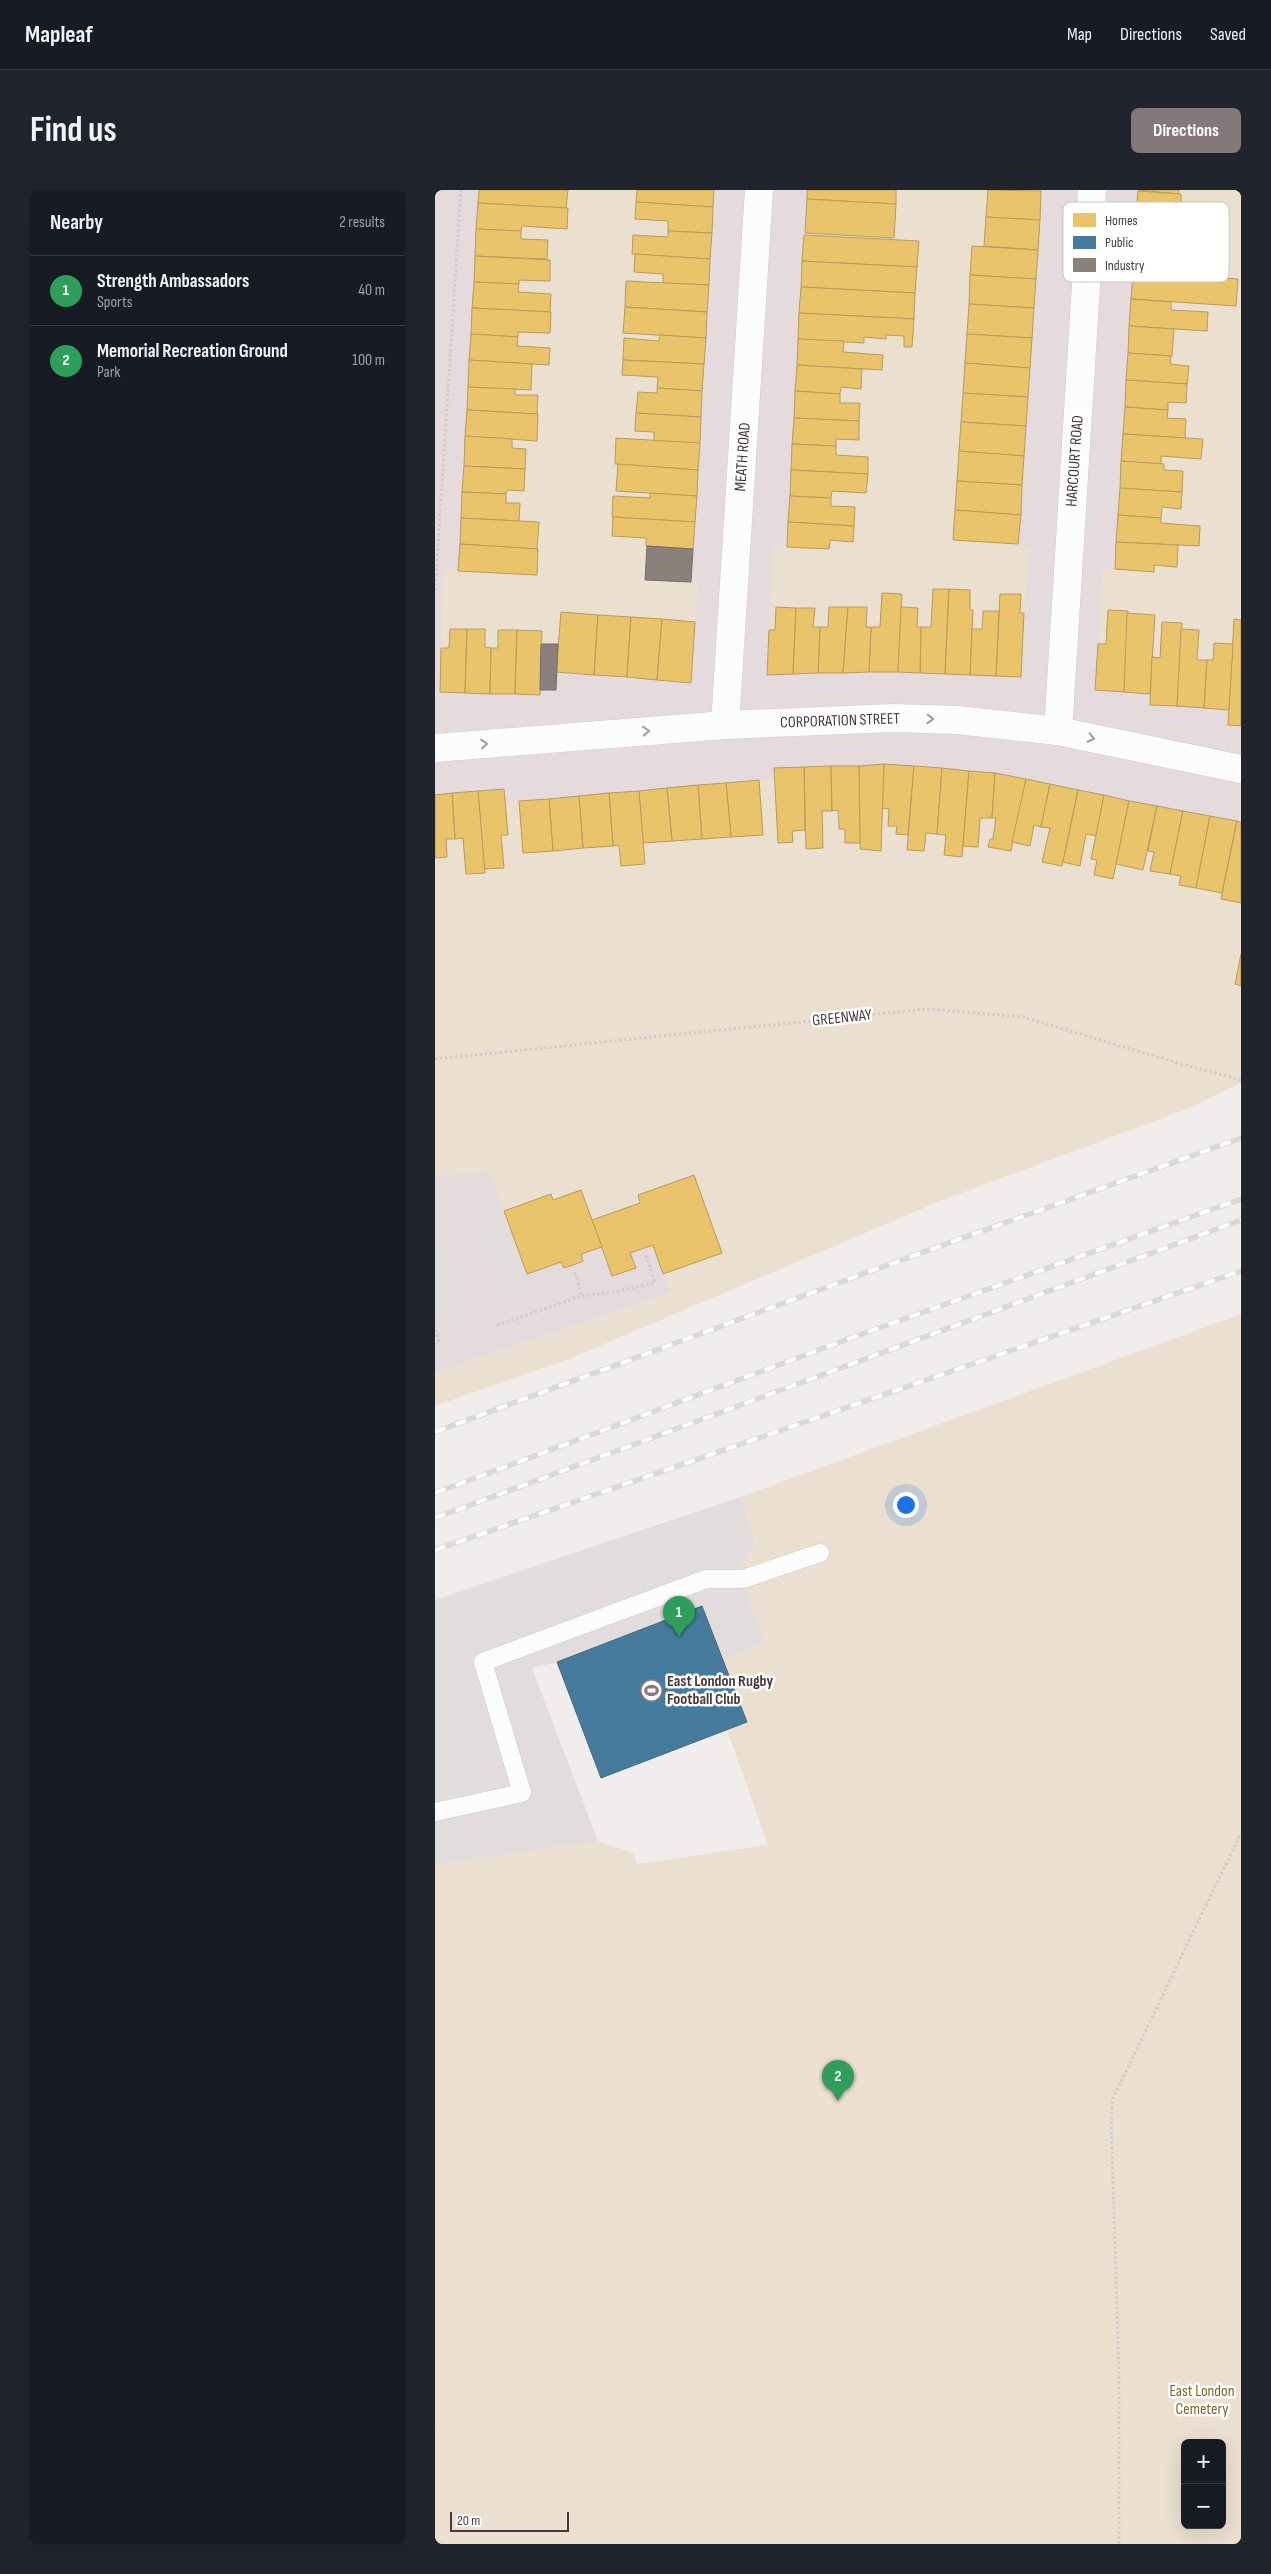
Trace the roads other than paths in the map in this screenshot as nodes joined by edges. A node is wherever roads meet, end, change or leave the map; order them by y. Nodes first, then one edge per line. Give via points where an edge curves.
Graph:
1 (759, 190) edge
2 (1086, 282) edge
3 (725, 725) junction
4 (1057, 731) junction
5 (435, 748) edge
6 (1241, 769) edge
7 (820, 1553) dead end
8 (435, 1812) edge

1 - 3 street, MEATH ROAD
2 - 4 street, HARCOURT ROAD
3 -> 4 street, CORPORATION STREET via 893,718 957,720
5 -> 3 street, CORPORATION STREET
4 -> 6 street, CORPORATION STREET
7 - 8 lane via 743,1579 706,1579 483,1662 522,1794

